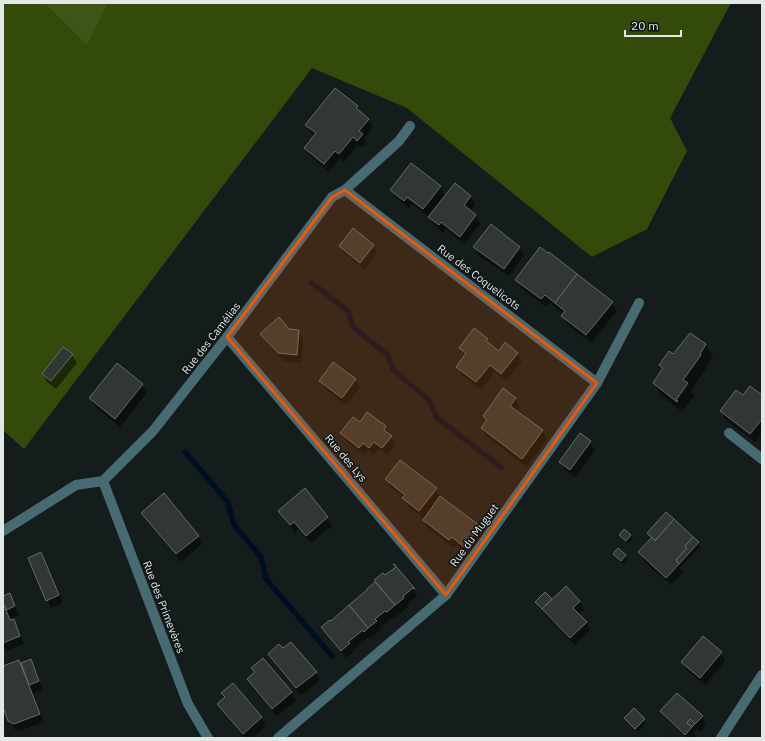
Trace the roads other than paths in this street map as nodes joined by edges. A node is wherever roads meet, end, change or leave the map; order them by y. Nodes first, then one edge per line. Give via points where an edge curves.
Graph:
1 (410, 126) dead end
2 (345, 190) junction
3 (639, 303) dead end
4 (227, 337) junction
5 (597, 383) junction
6 (729, 434) dead end
7 (762, 459) edge
8 (103, 481) junction
9 (3, 531) edge
10 (446, 595) junction
11 (762, 675) edge
12 (208, 738) edge
13 (278, 738) edge
14 (721, 738) edge

1 - 2 street, Rue des Camélias via 400,141
2 - 4 street, Rue des Camélias via 332,197
2 - 5 street, Rue des Coquelicots
3 - 5 street, Rue du Muguet
4 - 8 street, Rue des Camélias via 153,431
4 - 10 street, Rue des Lys
5 - 10 street, Rue du Muguet
6 - 7 street
8 - 9 street via 76,485
8 - 12 street, Rue des Primevères via 188,704
10 - 13 street, Rue du Muguet
11 - 14 street

